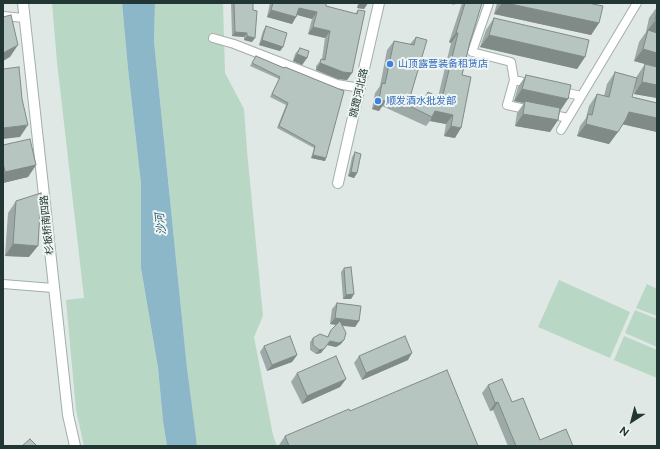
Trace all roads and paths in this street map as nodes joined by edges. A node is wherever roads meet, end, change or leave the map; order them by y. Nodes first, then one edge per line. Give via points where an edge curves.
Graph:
1 (23, 3) edge
2 (379, 3) edge
3 (489, 3) edge
4 (637, 3) edge
5 (3, 16) edge
6 (24, 18) junction
7 (213, 38) dead end
8 (514, 80) junction
9 (360, 88) junction
10 (581, 96) junction
11 (568, 118) junction
12 (560, 130) edge
13 (338, 183) dead end
14 (3, 284) edge
15 (53, 288) junction
16 (75, 446) edge

1 - 6 street, 杉板桥南四路
2 - 9 street, 跳蹬河北路
3 - 8 street via 472,52 511,62
4 - 10 street
5 - 6 street
6 - 15 street, 杉板桥南四路
7 - 9 street via 337,84
8 - 10 street
8 - 11 street via 507,105
9 - 13 street, 跳蹬河北路
10 - 11 street
11 - 12 street
14 - 15 street
15 - 16 street, 杉板桥南四路 via 68,415

